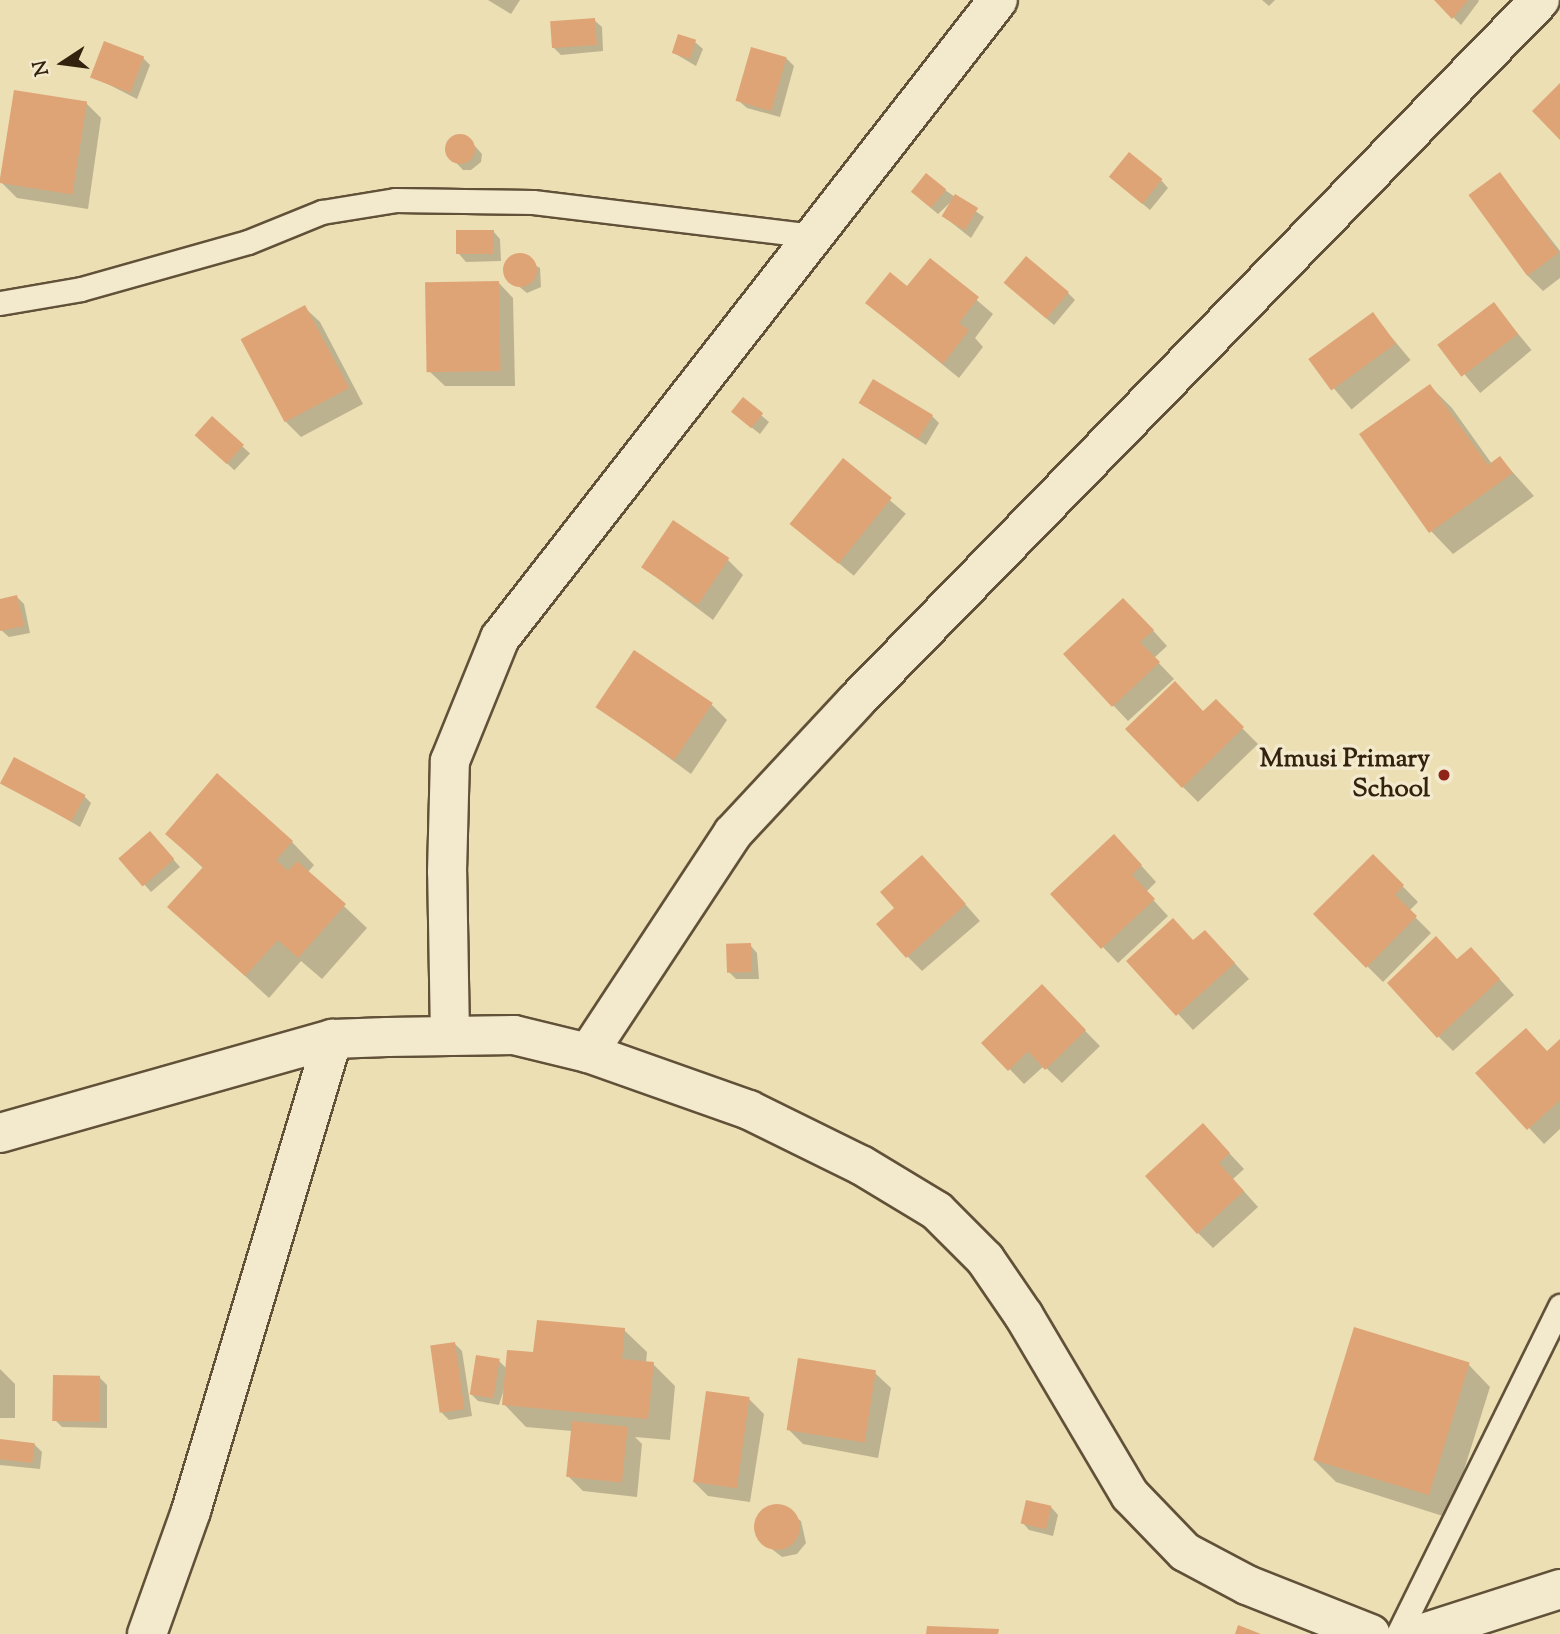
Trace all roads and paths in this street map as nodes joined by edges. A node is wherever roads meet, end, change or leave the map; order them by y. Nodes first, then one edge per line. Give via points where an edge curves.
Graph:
1 (998, 0) edge
2 (1540, 0) edge
3 (813, 236) junction
4 (0, 303) edge
5 (450, 1036) junction
6 (333, 1039) junction
7 (588, 1053) junction
8 (0, 1133) edge
9 (1560, 1306) edge
10 (1560, 1589) edge
11 (147, 1634) edge
12 (1371, 1634) edge
13 (1398, 1634) edge
14 (1420, 1634) edge

1 - 3 street
2 - 7 street via 865,691 733,833
3 - 4 lane via 533,202 395,200 322,212 248,242 81,289
3 - 5 street via 500,638 450,761
5 - 6 street
5 - 7 street via 514,1035
6 - 8 street
6 - 11 street via 191,1511
7 - 12 street via 749,1110 860,1165 937,1211 985,1259 1017,1304 1130,1495 1185,1552 1247,1585
9 - 13 lane
10 - 14 street

